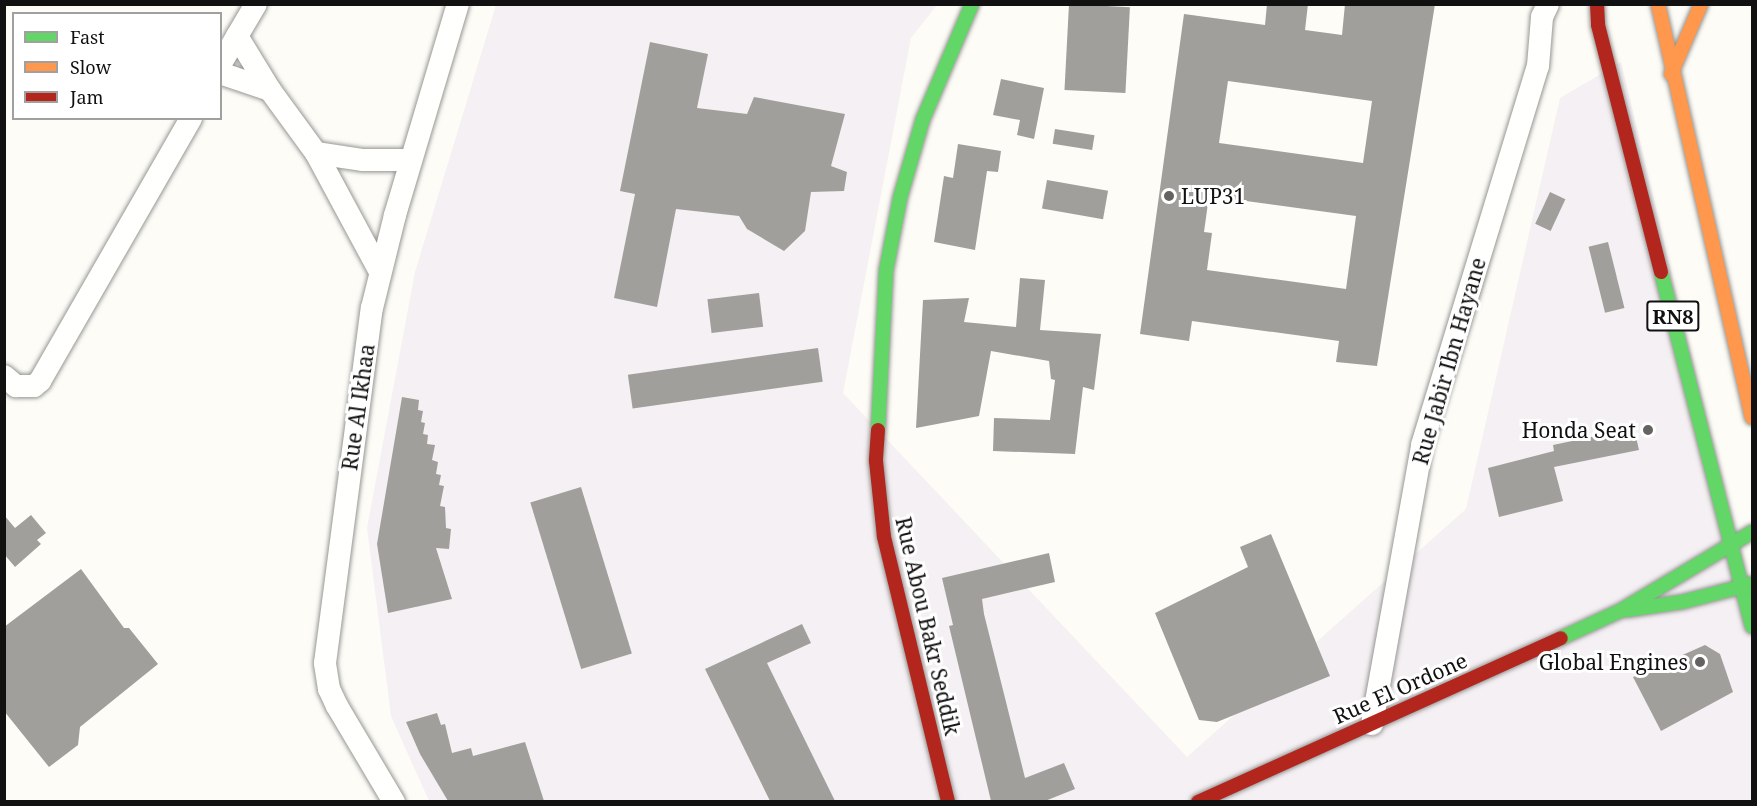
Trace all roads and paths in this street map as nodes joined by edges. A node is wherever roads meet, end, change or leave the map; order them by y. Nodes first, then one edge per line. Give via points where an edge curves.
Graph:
1 (256, 4) edge
2 (458, 4) edge
3 (972, 4) edge
4 (1548, 4) edge
5 (1590, 4) edge
6 (1597, 4) edge
7 (1659, 4) edge
8 (1701, 4) edge
9 (1598, 25) junction
10 (237, 36) junction
11 (222, 62) edge
12 (222, 74) edge
13 (1671, 74) junction
14 (270, 90) junction
15 (190, 120) edge
16 (316, 153) junction
17 (411, 160) junction
18 (380, 272) junction
19 (4, 376) edge
20 (1752, 417) edge
21 (1752, 532) edge
22 (1731, 542) junction
23 (1747, 585) edge
24 (1620, 611) junction
25 (1752, 627) edge
26 (1372, 724) junction
27 (394, 801) edge
28 (948, 801) edge
29 (1198, 801) edge

1 - 10 street
2 - 17 street, Rue Al Ikhaa
3 - 28 street, Rue Abou Bakr Seddik via 923,119 900,198 886,271 876,461 895,590
4 - 26 street, Rue Jabir Ibn Hayane via 1542,16 1538,66 1422,445
5 - 9 street
6 - 9 street, RN8
7 - 13 street, RN8
8 - 13 street
9 - 22 street, RN8
10 - 11 street
10 - 14 street
12 - 14 street
13 - 20 street, RN8
14 - 16 street
15 - 19 street via 40,381 34,386 16,386
16 - 17 street via 363,160
16 - 18 street
17 - 18 street, Rue Al Ikhaa
18 - 27 street, Rue Al Ikhaa via 359,397 325,663 329,689 337,706
21 - 22 street, Rue El Ordone
22 - 23 street, RN8
22 - 24 street, Rue El Ordone
23 - 24 street, Rue El Ordone via 1682,602
23 - 25 street, RN8
24 - 26 street, Rue El Ordone
26 - 29 street, Rue El Ordone

